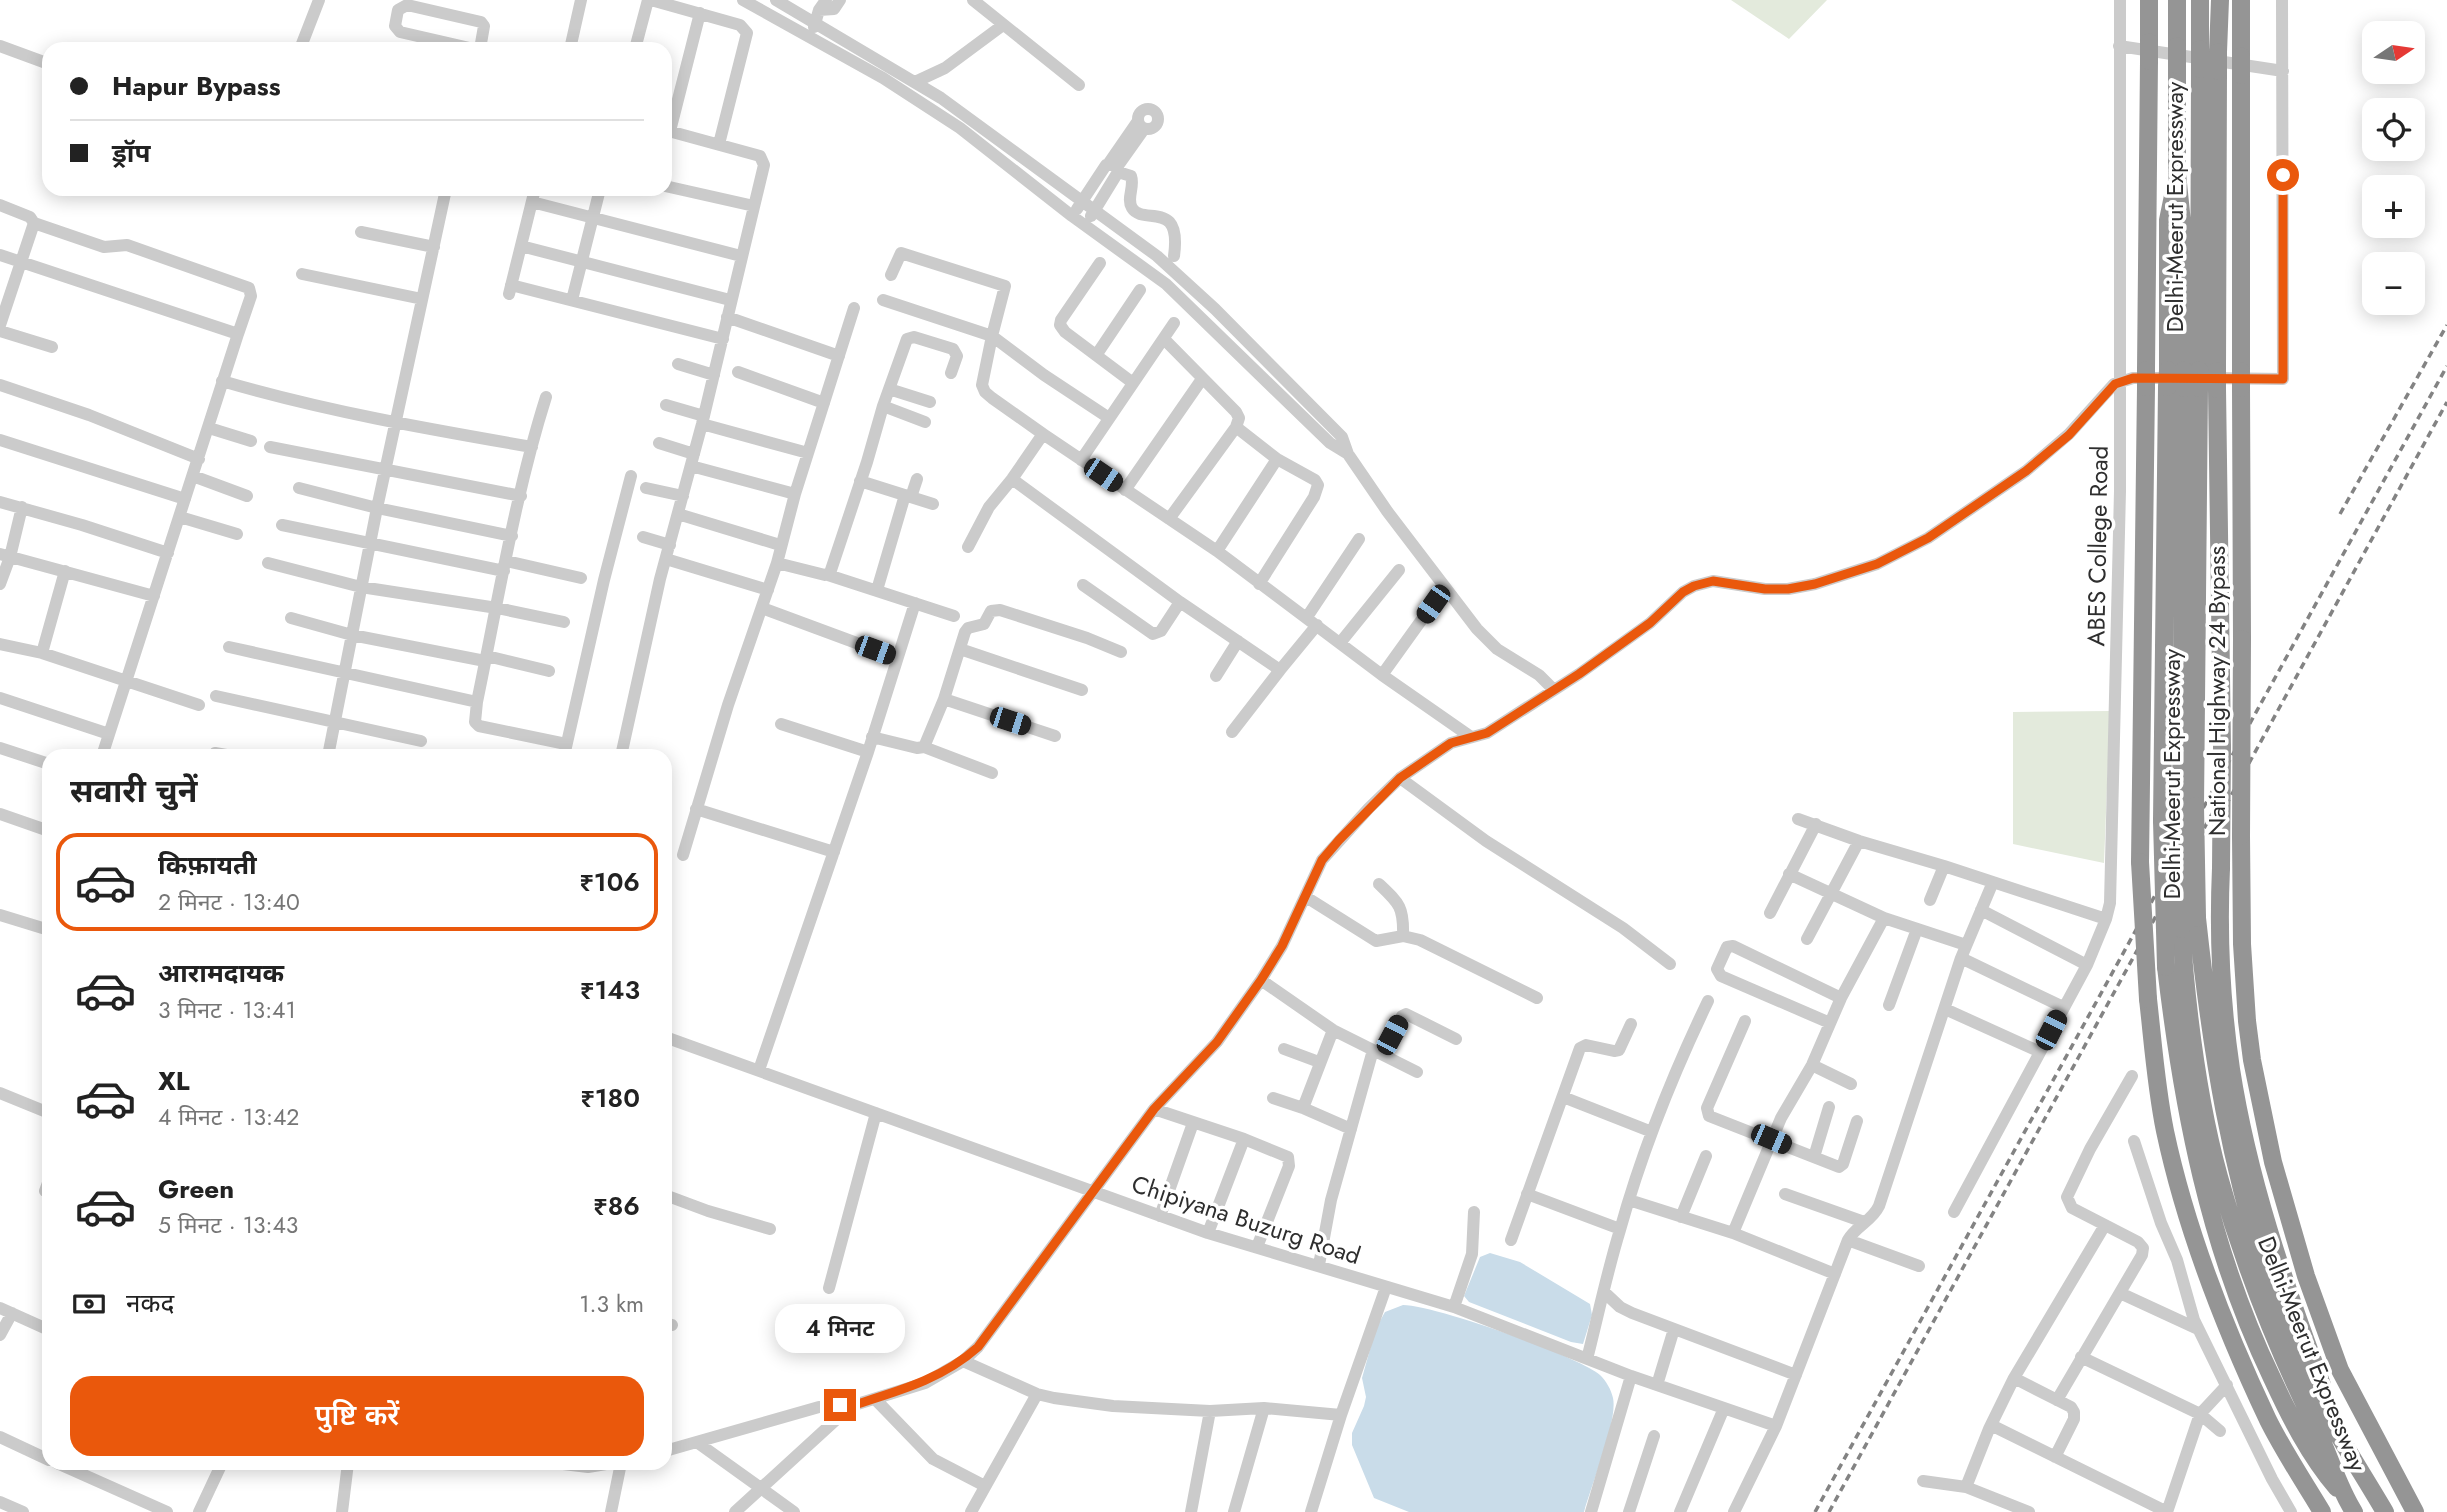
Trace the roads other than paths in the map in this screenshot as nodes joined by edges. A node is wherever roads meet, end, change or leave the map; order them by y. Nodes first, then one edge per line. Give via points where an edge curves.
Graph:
1 (319, 0) edge
2 (581, 0) edge
3 (649, 0) edge
4 (743, 0) edge
5 (776, 0) edge
6 (840, 0) edge
7 (973, 0) edge
8 (2120, 0) edge
9 (2149, 0) edge
10 (2177, 0) edge
11 (2200, 0) edge
12 (2210, 0) edge
13 (2220, 0) edge
14 (2241, 0) edge
15 (2282, 0) edge
16 (821, 11) edge
17 (700, 13) junction
18 (2219, 19) junction
19 (1003, 25) junction
20 (808, 37) junction
21 (303, 42) edge
22 (444, 42) edge
23 (481, 42) edge
24 (572, 42) edge
25 (637, 42) edge
26 (0, 46) edge
27 (2119, 46) junction
28 (42, 61) edge
29 (2283, 71) junction
30 (915, 82) junction
31 (1079, 85) dead end
32 (941, 98) junction
33 (933, 110) junction
34 (672, 113) edge
35 (1141, 125) dead end
36 (672, 132) edge
37 (719, 144) junction
38 (1115, 168) junction
39 (672, 188) edge
40 (445, 196) edge
41 (534, 196) edge
42 (537, 196) edge
43 (598, 196) edge
44 (1082, 202) junction
45 (0, 205) edge
46 (754, 206) junction
47 (1094, 212) junction
48 (1072, 216) junction
49 (593, 217) junction
50 (34, 223) junction
51 (1086, 225) junction
52 (361, 232) dead end
53 (521, 246) junction
54 (434, 247) junction
55 (0, 255) edge
56 (741, 256) junction
57 (1174, 256) dead end
58 (22, 261) junction
59 (581, 262) junction
60 (1100, 263) dead end
61 (302, 274) dead end
62 (891, 275) dead end
63 (1140, 290) dead end
64 (422, 299) junction
65 (572, 300) junction
66 (730, 300) junction
67 (883, 300) dead end
68 (854, 308) dead end
69 (727, 317) junction
70 (1174, 323) dead end
71 (0, 325) edge
72 (0, 331) edge
73 (238, 334) junction
74 (992, 336) junction
75 (723, 339) junction
76 (1164, 340) junction
77 (52, 347) dead end
78 (1097, 354) junction
79 (839, 356) junction
80 (678, 364) dead end
81 (738, 372) dead end
82 (951, 373) dead end
83 (714, 375) junction
84 (1202, 379) junction
85 (2192, 379) junction
86 (2121, 380) junction
87 (222, 381) junction
88 (1133, 383) junction
89 (0, 385) edge
90 (889, 389) junction
91 (546, 397) dead end
92 (824, 402) junction
93 (930, 402) dead end
94 (666, 405) dead end
95 (883, 406) junction
96 (1109, 418) junction
97 (703, 420) junction
98 (925, 422) dead end
99 (396, 423) junction
100 (1236, 427) junction
101 (209, 428) junction
102 (1042, 434) junction
103 (0, 440) edge
104 (251, 441) dead end
105 (659, 443) dead end
106 (270, 447) dead end
107 (532, 447) junction
108 (808, 453) junction
109 (1348, 454) junction
110 (199, 459) junction
111 (1277, 459) junction
112 (692, 460) junction
113 (1081, 460) junction
114 (386, 470) junction
115 (193, 476) junction
116 (631, 476) dead end
117 (917, 479) dead end
118 (1012, 479) junction
119 (860, 481) junction
120 (299, 488) dead end
121 (646, 488) dead end
122 (1125, 490) junction
123 (795, 494) junction
124 (247, 496) dead end
125 (521, 496) junction
126 (683, 496) junction
127 (908, 496) junction
128 (185, 499) junction
129 (0, 502) edge
130 (933, 504) dead end
131 (22, 508) junction
132 (377, 508) junction
133 (678, 514) junction
134 (180, 517) junction
135 (1169, 519) junction
136 (282, 525) dead end
137 (237, 534) dead end
138 (512, 536) junction
139 (643, 537) dead end
140 (1360, 539) dead end
141 (370, 544) junction
142 (670, 545) junction
143 (780, 545) junction
144 (968, 547) dead end
145 (1216, 551) junction
146 (168, 553) junction
147 (5, 555) edge
148 (666, 559) junction
149 (268, 563) dead end
150 (777, 563) junction
151 (505, 566) junction
152 (65, 570) junction
153 (1399, 570) dead end
154 (828, 575) junction
155 (581, 578) dead end
156 (0, 584) edge
157 (1259, 584) junction
158 (1083, 585) dead end
159 (361, 587) junction
160 (768, 590) junction
161 (877, 590) junction
162 (154, 596) junction
163 (1180, 602) junction
164 (915, 603) junction
165 (1433, 604) dead end
166 (496, 608) junction
167 (762, 608) junction
168 (954, 616) dead end
169 (291, 618) dead end
170 (1312, 621) junction
171 (564, 622) dead end
172 (352, 635) junction
173 (1238, 640) junction
174 (1340, 643) junction
175 (0, 644) edge
176 (229, 647) dead end
177 (960, 649) junction
178 (1121, 652) dead end
179 (42, 653) junction
180 (897, 658) junction
181 (486, 659) junction
182 (1280, 670) junction
183 (549, 671) dead end
184 (344, 674) junction
185 (1382, 675) junction
186 (1216, 676) dead end
187 (126, 681) junction
188 (1553, 689) junction
189 (1082, 690) dead end
190 (216, 696) dead end
191 (0, 698) edge
192 (944, 699) junction
193 (477, 702) junction
194 (199, 705) dead end
195 (335, 721) junction
196 (781, 724) dead end
197 (1233, 732) dead end
198 (108, 734) junction
199 (1055, 736) dead end
200 (873, 737) junction
201 (1471, 737) junction
202 (421, 741) dead end
203 (924, 747) junction
204 (0, 748) edge
205 (106, 749) edge
206 (329, 749) edge
207 (561, 749) edge
208 (565, 749) edge
209 (623, 749) edge
210 (868, 752) junction
211 (42, 762) edge
212 (992, 773) dead end
213 (1400, 778) junction
214 (696, 809) junction
215 (2188, 809) junction
216 (0, 814) edge
217 (1798, 819) dead end
218 (1816, 824) junction
219 (42, 829) edge
220 (1859, 841) junction
221 (834, 852) junction
222 (683, 855) dead end
223 (1944, 866) junction
224 (1789, 874) junction
225 (1993, 882) junction
226 (1379, 884) dead end
227 (1831, 893) junction
228 (1306, 897) junction
229 (1930, 900) dead end
230 (1981, 910) junction
231 (1770, 913) dead end
232 (0, 915) edge
233 (1884, 918) junction
234 (2106, 919) junction
235 (42, 928) edge
236 (1917, 929) junction
237 (1403, 936) junction
238 (1807, 939) dead end
239 (1964, 951) junction
240 (1670, 964) dead end
241 (2087, 965) junction
242 (1261, 980) junction
243 (1537, 998) dead end
244 (1841, 998) junction
245 (1708, 1001) dead end
246 (1889, 1005) dead end
247 (2063, 1007) junction
248 (1945, 1009) junction
249 (1745, 1021) dead end
250 (1830, 1023) junction
251 (1631, 1024) dead end
252 (1333, 1030) junction
253 (1456, 1039) dead end
254 (672, 1040) edge
255 (1284, 1049) dead end
256 (1378, 1052) junction
257 (2040, 1052) junction
258 (1319, 1062) junction
259 (1812, 1065) junction
260 (759, 1070) junction
261 (1417, 1072) dead end
262 (2132, 1076) dead end
263 (1851, 1084) dead end
264 (0, 1093) edge
265 (1563, 1097) junction
266 (1273, 1098) dead end
267 (1303, 1108) junction
268 (1829, 1108) dead end
269 (1154, 1109) junction
270 (42, 1110) edge
271 (876, 1113) junction
272 (1857, 1121) dead end
273 (1193, 1123) junction
274 (1351, 1129) junction
275 (1652, 1132) junction
276 (1244, 1139) junction
277 (1771, 1139) junction
278 (2134, 1141) dead end
279 (1706, 1156) dead end
280 (1814, 1157) junction
281 (1093, 1192) junction
282 (1527, 1194) junction
283 (1785, 1194) dead end
284 (672, 1198) edge
285 (1629, 1200) junction
286 (1474, 1212) dead end
287 (1954, 1212) dead end
288 (1160, 1216) junction
289 (1681, 1217) junction
290 (1864, 1222) junction
291 (2105, 1225) junction
292 (770, 1228) dead end
293 (1620, 1229) junction
294 (1208, 1233) junction
295 (1733, 1233) junction
296 (1511, 1240) dead end
297 (1848, 1240) junction
298 (1257, 1247) junction
299 (1319, 1265) junction
300 (1919, 1266) dead end
301 (1835, 1274) junction
302 (1386, 1287) junction
303 (829, 1288) dead end
304 (1604, 1292) junction
305 (2120, 1293) junction
306 (1454, 1307) junction
307 (6, 1311) edge
308 (42, 1327) edge
309 (1674, 1329) junction
310 (2198, 1329) junction
311 (0, 1335) edge
312 (2081, 1357) junction
313 (1587, 1359) junction
314 (963, 1361) junction
315 (1796, 1375) junction
316 (1631, 1376) junction
317 (2014, 1378) junction
318 (1657, 1385) junction
319 (2227, 1385) junction
320 (1037, 1394) junction
321 (875, 1399) junction
322 (2057, 1400) junction
323 (851, 1406) junction
324 (2311, 1406) junction
325 (1265, 1408) junction
326 (1724, 1408) junction
327 (1210, 1411) junction
328 (1341, 1415) junction
329 (2200, 1415) junction
330 (1991, 1425) junction
331 (1776, 1426) junction
332 (2220, 1431) dead end
333 (1654, 1436) dead end
334 (0, 1437) edge
335 (698, 1443) junction
336 (672, 1449) edge
337 (42, 1457) edge
338 (2055, 1457) junction
339 (73, 1470) edge
340 (219, 1470) edge
341 (347, 1470) edge
342 (620, 1470) edge
343 (1923, 1481) dead end
344 (985, 1486) junction
345 (1966, 1487) junction
346 (761, 1489) junction
347 (0, 1502) edge
348 (23, 1512) edge
349 (167, 1512) edge
350 (199, 1512) edge
351 (342, 1512) edge
352 (611, 1512) edge
353 (735, 1512) edge
354 (794, 1512) edge
355 (971, 1512) edge
356 (1191, 1512) edge
357 (1234, 1512) edge
358 (1311, 1512) edge
359 (1591, 1512) edge
360 (1629, 1512) edge
361 (1679, 1512) edge
362 (1734, 1512) edge
363 (2029, 1512) edge
364 (2167, 1512) edge
365 (2291, 1512) edge
366 (2322, 1512) edge
367 (2354, 1512) edge
368 (2385, 1512) edge
369 (2415, 1512) edge

1 - 21 street
2 - 24 street
3 - 17 street
3 - 25 street
4 - 20 street
5 - 16 street
6 - 16 street via 834,9
7 - 19 street
8 - 27 street, ABES College Road
9 - 366 highway, bridge via 2140,862 2160,1105 2190,1223 2229,1330 2275,1432
10 - 85 highway, Delhi-Meerut Expressway, bridge via 2177,173
11 - 85 highway, Delhi-Meerut Expressway, bridge
12 - 18 highway
13 - 18 highway
14 - 369 highway, National Highway 24 Bypass, bridge via 2242,944 2252,1060 2273,1162 2306,1276 2340,1370
15 - 29 street
16 - 20 street
16 - 30 street
17 - 34 street
17 - 37 street via 740,25 747,33
18 - 85 highway, bridge
19 - 30 street via 945,68
19 - 31 street
20 - 33 street
22 - 23 street via 400,32 395,26 398,10 407,5 481,22
26 - 28 street
27 - 29 street
27 - 86 street, ABES College Road
29 - 86 street via 2283,379
30 - 32 street
32 - 33 street
32 - 44 street
33 - 48 street
35 - 38 street
36 - 37 street
37 - 46 street via 763,159
38 - 44 street via 1106,165
38 - 47 street
38 - 57 street via 1131,176 1130,198 1136,211 1168,220
39 - 46 street
40 - 54 street
41 - 53 street
42 - 49 street
43 - 49 street
44 - 47 street
44 - 48 street
45 - 50 street via 30,216
46 - 56 street
47 - 51 street
47 - 109 street via 1157,256 1215,309 1342,437
48 - 51 street
49 - 56 street
49 - 59 street
50 - 58 street
50 - 73 street via 104,247 127,245 249,288 251,296
51 - 109 street via 1166,284 1330,443
52 - 54 street
53 - 59 street
53 - 65 street via 510,289
54 - 64 street
55 - 58 street
56 - 66 street
58 - 71 street
58 - 73 street
59 - 65 street
59 - 66 street
60 - 78 street via 1060,325
61 - 64 street
62 - 74 street via 901,253 1005,286
63 - 78 street
64 - 99 street
65 - 75 street
66 - 69 street
67 - 74 street
68 - 79 street
69 - 75 street
69 - 79 street
70 - 76 street
72 - 77 street
73 - 87 street
74 - 96 street
74 - 102 street via 982,385 985,392
75 - 83 street
76 - 84 street
76 - 88 street
78 - 88 street
79 - 92 street
80 - 83 street
81 - 92 street
82 - 90 street via 956,351 910,337
83 - 97 street
84 - 100 street via 1236,412
84 - 122 street
85 - 215 highway, Delhi-Meerut Expressway
85 - 324 highway, bridge via 2222,747 2219,932 2230,1059 2239,1115
85 - 324 highway, bridge via 2162,821 2166,967 2193,1143 2233,1287 2260,1353
86 - 188 street via 2069,435 2026,471 1928,538 1877,564 1815,584 1765,589 1713,581 1694,586 1601,659
86 - 234 street, ABES College Road via 2115,775
87 - 99 street
87 - 101 street
88 - 96 street
89 - 110 street
90 - 93 street
90 - 95 street
91 - 107 street
92 - 108 street
94 - 97 street
95 - 98 street
95 - 119 street
96 - 113 street
97 - 108 street
97 - 112 street
99 - 107 street
99 - 114 street
100 - 111 street
100 - 135 street
101 - 104 street
101 - 110 street
102 - 113 street
102 - 118 street
103 - 128 street
105 - 112 street
106 - 114 street
107 - 125 street
108 - 123 street
109 - 188 street via 1477,629 1496,649
110 - 115 street
111 - 145 street
111 - 157 street via 1315,480 1318,491
112 - 123 street
112 - 126 street
113 - 122 street
114 - 125 street
114 - 132 street
115 - 124 street
115 - 128 street
116 - 208 street
117 - 127 street
118 - 144 street via 989,507
118 - 163 street
119 - 127 street
119 - 154 street
120 - 132 street
121 - 126 street
122 - 135 street
123 - 143 street
125 - 138 street
126 - 133 street
127 - 130 street
127 - 161 street
128 - 134 street
129 - 131 street
131 - 146 street
131 - 147 street
132 - 138 street
132 - 141 street
133 - 142 street
133 - 143 street
134 - 137 street
134 - 146 street
135 - 145 street
136 - 141 street
138 - 151 street
139 - 142 street
140 - 170 street
141 - 151 street
141 - 159 street
142 - 148 street
143 - 150 street
145 - 157 street
146 - 162 street
147 - 152 street
147 - 156 street
148 - 160 street
148 - 209 street
149 - 159 street
150 - 154 street
150 - 160 street
151 - 155 street
151 - 166 street
152 - 162 street
152 - 179 street
153 - 174 street
154 - 161 street
157 - 170 street
158 - 163 street via 1153,634 1161,631
159 - 166 street
159 - 172 street
160 - 167 street
161 - 164 street
162 - 187 street
163 - 173 street
164 - 168 street
164 - 180 street
165 - 185 street
166 - 171 street
166 - 181 street
167 - 180 street
167 - 214 street
169 - 172 street
170 - 174 street
170 - 182 street
172 - 181 street
172 - 184 street
173 - 182 street
173 - 186 street
174 - 185 street
175 - 179 street
176 - 184 street
177 - 178 street via 966,630 982,626 995,610
177 - 189 street
177 - 192 street
179 - 187 street
180 - 200 street
181 - 183 street
181 - 193 street
182 - 197 street
184 - 193 street
184 - 195 street
185 - 201 street
187 - 194 street
187 - 198 street
188 - 201 street via 1487,733
190 - 195 street
191 - 198 street
192 - 199 street
192 - 203 street
193 - 207 street via 477,726
195 - 202 street
195 - 206 street
196 - 210 street
198 - 205 street
200 - 203 street
200 - 210 street
201 - 213 street via 1451,743
203 - 212 street
204 - 211 street
210 - 221 street
213 - 228 street via 1322,860
213 - 240 street
214 - 221 street
214 - 222 street
215 - 324 highway, Delhi-Meerut Expressway, bridge via 2216,1074 2237,1175
215 - 324 highway, Delhi-Meerut Expressway, bridge via 2181,929 2186,1003 2218,1174 2280,1354
216 - 219 street
217 - 218 street
218 - 220 street
218 - 224 street
220 - 223 street
220 - 227 street
221 - 260 street
223 - 225 street
223 - 229 street
224 - 227 street
224 - 231 street
225 - 230 street
225 - 234 street
226 - 237 street via 1400,906
227 - 233 street
227 - 238 street
228 - 237 street via 1369,938 1384,941
228 - 242 street
230 - 239 street
230 - 241 street
232 - 235 street
233 - 236 street
233 - 244 street
234 - 241 street, ABES College Road
236 - 239 street
236 - 246 street
237 - 243 street via 1420,940
239 - 247 street
239 - 248 street
241 - 247 street, ABES College Road
242 - 252 street
242 - 269 street via 1217,1042
244 - 250 street
244 - 250 street via 1733,946 1727,947 1717,969 1721,976
245 - 275 street
247 - 257 street, ABES College Road
248 - 257 street
248 - 290 street via 1880,1206
249 - 277 street via 1707,1111 1712,1118
250 - 259 street
251 - 265 street via 1616,1051 1582,1045
252 - 256 street
252 - 258 street
253 - 256 street via 1406,1014
254 - 260 street, Chipiyana Buzurg Road
255 - 258 street
256 - 261 street
256 - 274 street
257 - 287 street, ABES College Road
258 - 267 street
259 - 263 street
259 - 277 street
260 - 271 street, Chipiyana Buzurg Road
262 - 291 street via 2067,1197 2072,1208
264 - 270 street
265 - 275 street
265 - 282 street
266 - 267 street
267 - 274 street
268 - 280 street
269 - 273 street
269 - 281 street
271 - 281 street, Chipiyana Buzurg Road
271 - 303 street
272 - 280 street via 1841,1166
273 - 276 street
273 - 288 street
274 - 299 street
275 - 285 street
276 - 294 street
276 - 298 street via 1285,1154 1290,1161
277 - 280 street
277 - 295 street
278 - 310 street
279 - 289 street
281 - 288 street, Chipiyana Buzurg Road
281 - 314 street via 990,1334
282 - 293 street
282 - 296 street
283 - 290 street
284 - 292 street
285 - 289 street
285 - 293 street
286 - 306 street via 1472,1254
288 - 294 street, Chipiyana Buzurg Road
289 - 295 street
290 - 297 street
291 - 305 street via 2143,1248
291 - 317 street
293 - 304 street
294 - 298 street, Chipiyana Buzurg Road
295 - 301 street
297 - 300 street
297 - 301 street
298 - 299 street, Chipiyana Buzurg Road
299 - 302 street, Chipiyana Buzurg Road
301 - 315 street
302 - 306 street, Chipiyana Buzurg Road
302 - 328 street
304 - 309 street via 1625,1310
304 - 313 street
305 - 310 street
305 - 312 street
306 - 313 street, Chipiyana Buzurg Road
307 - 308 street
307 - 311 street
309 - 315 street
309 - 318 street
310 - 319 street
312 - 322 street
312 - 329 street
313 - 316 street, Chipiyana Buzurg Road
314 - 320 street
314 - 321 street via 925,1382
315 - 331 street
316 - 318 street, Chipiyana Buzurg Road
316 - 359 street
317 - 322 street
317 - 330 street
318 - 326 street, Chipiyana Buzurg Road
319 - 329 street
319 - 365 street
320 - 327 street via 1113,1406
320 - 344 street
321 - 323 street
321 - 344 street via 933,1459
322 - 338 street via 2071,1407 2074,1419
323 - 335 street via 819,1407
323 - 346 street
324 - 367 highway, Delhi-Meerut Expressway
324 - 368 highway, Delhi-Meerut Expressway via 2342,1438
325 - 327 street
325 - 328 street
325 - 357 street
326 - 331 street, Chipiyana Buzurg Road
326 - 361 street
327 - 356 street
328 - 358 street
329 - 332 street
329 - 364 street
330 - 338 street
330 - 345 street
331 - 362 street
333 - 360 street
334 - 337 street
335 - 336 street
335 - 346 street
338 - 364 street
339 - 349 street
340 - 350 street
341 - 351 street
342 - 352 street
343 - 345 street
344 - 355 street
345 - 363 street
346 - 353 street
346 - 354 street
347 - 348 street

